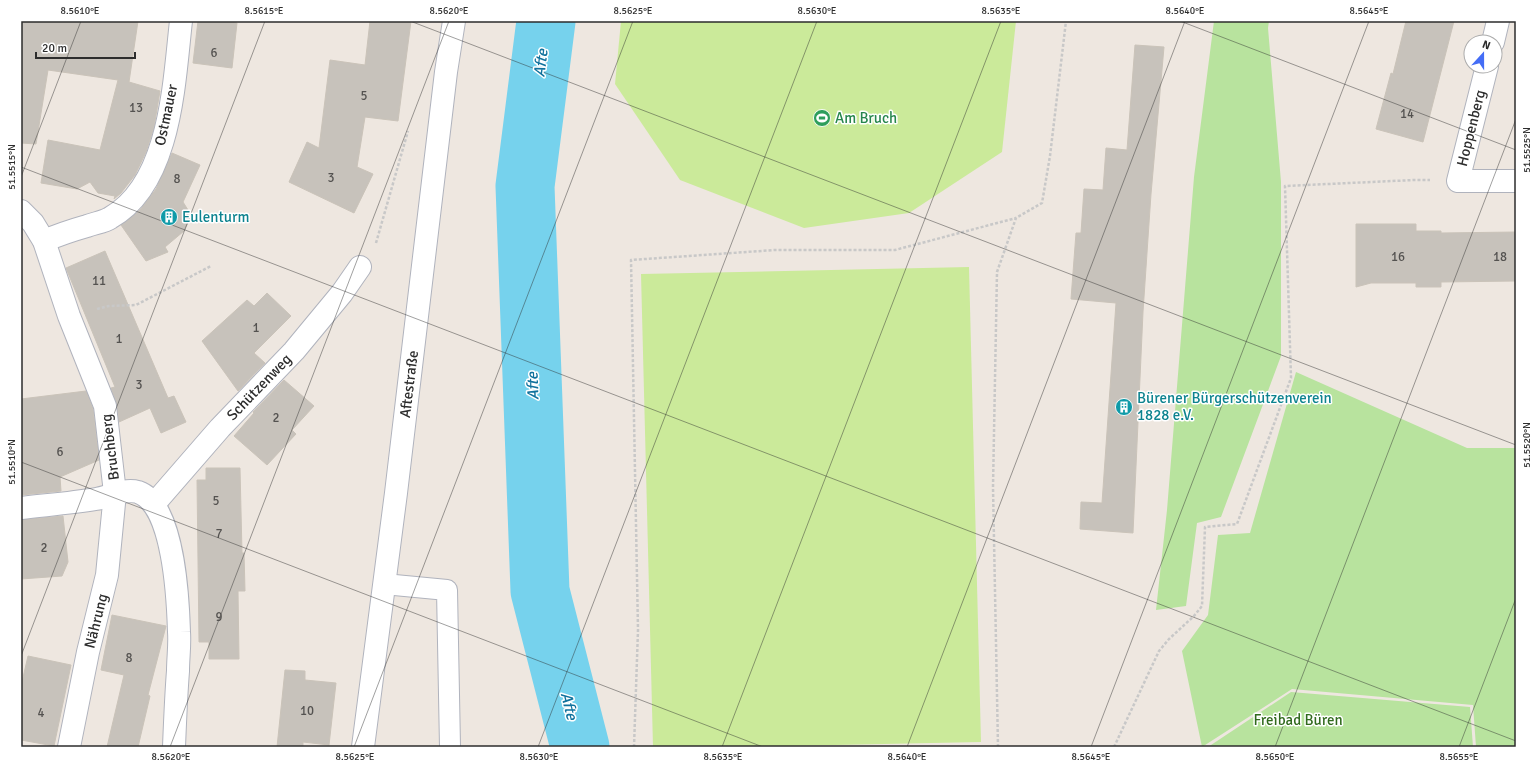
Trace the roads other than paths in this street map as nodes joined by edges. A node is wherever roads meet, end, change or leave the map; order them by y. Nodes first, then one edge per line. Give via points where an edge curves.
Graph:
1 (181, 21) edge
2 (454, 21) edge
3 (1498, 21) edge
4 (1495, 34) edge
5 (1485, 74) edge
6 (1516, 181) edge
7 (21, 211) edge
8 (44, 241) junction
9 (360, 267) road end
10 (115, 494) junction
11 (154, 504) junction
12 (21, 508) edge
13 (384, 584) junction
14 (70, 747) edge
15 (174, 747) edge
16 (363, 747) edge
17 (450, 747) edge

1 - 8 street, Ostmauer via 164,138 145,182 123,210 109,219
2 - 13 street, Aftestraße
3 - 4 street
5 - 6 street, Hoppenberg via 1458,180
7 - 8 street, Bruchberg via 33,223
8 - 10 street, Bruchberg via 69,316 105,406
9 - 11 street, Schützenweg via 294,351 220,428
10 - 11 street, Bruchberg via 138,492
10 - 12 street via 98,499
10 - 14 street, Nährung via 107,576 88,652
11 - 15 street, Bruchberg via 164,524 175,570 179,633
13 - 16 street, Aftestraße
13 - 17 lane via 447,590

